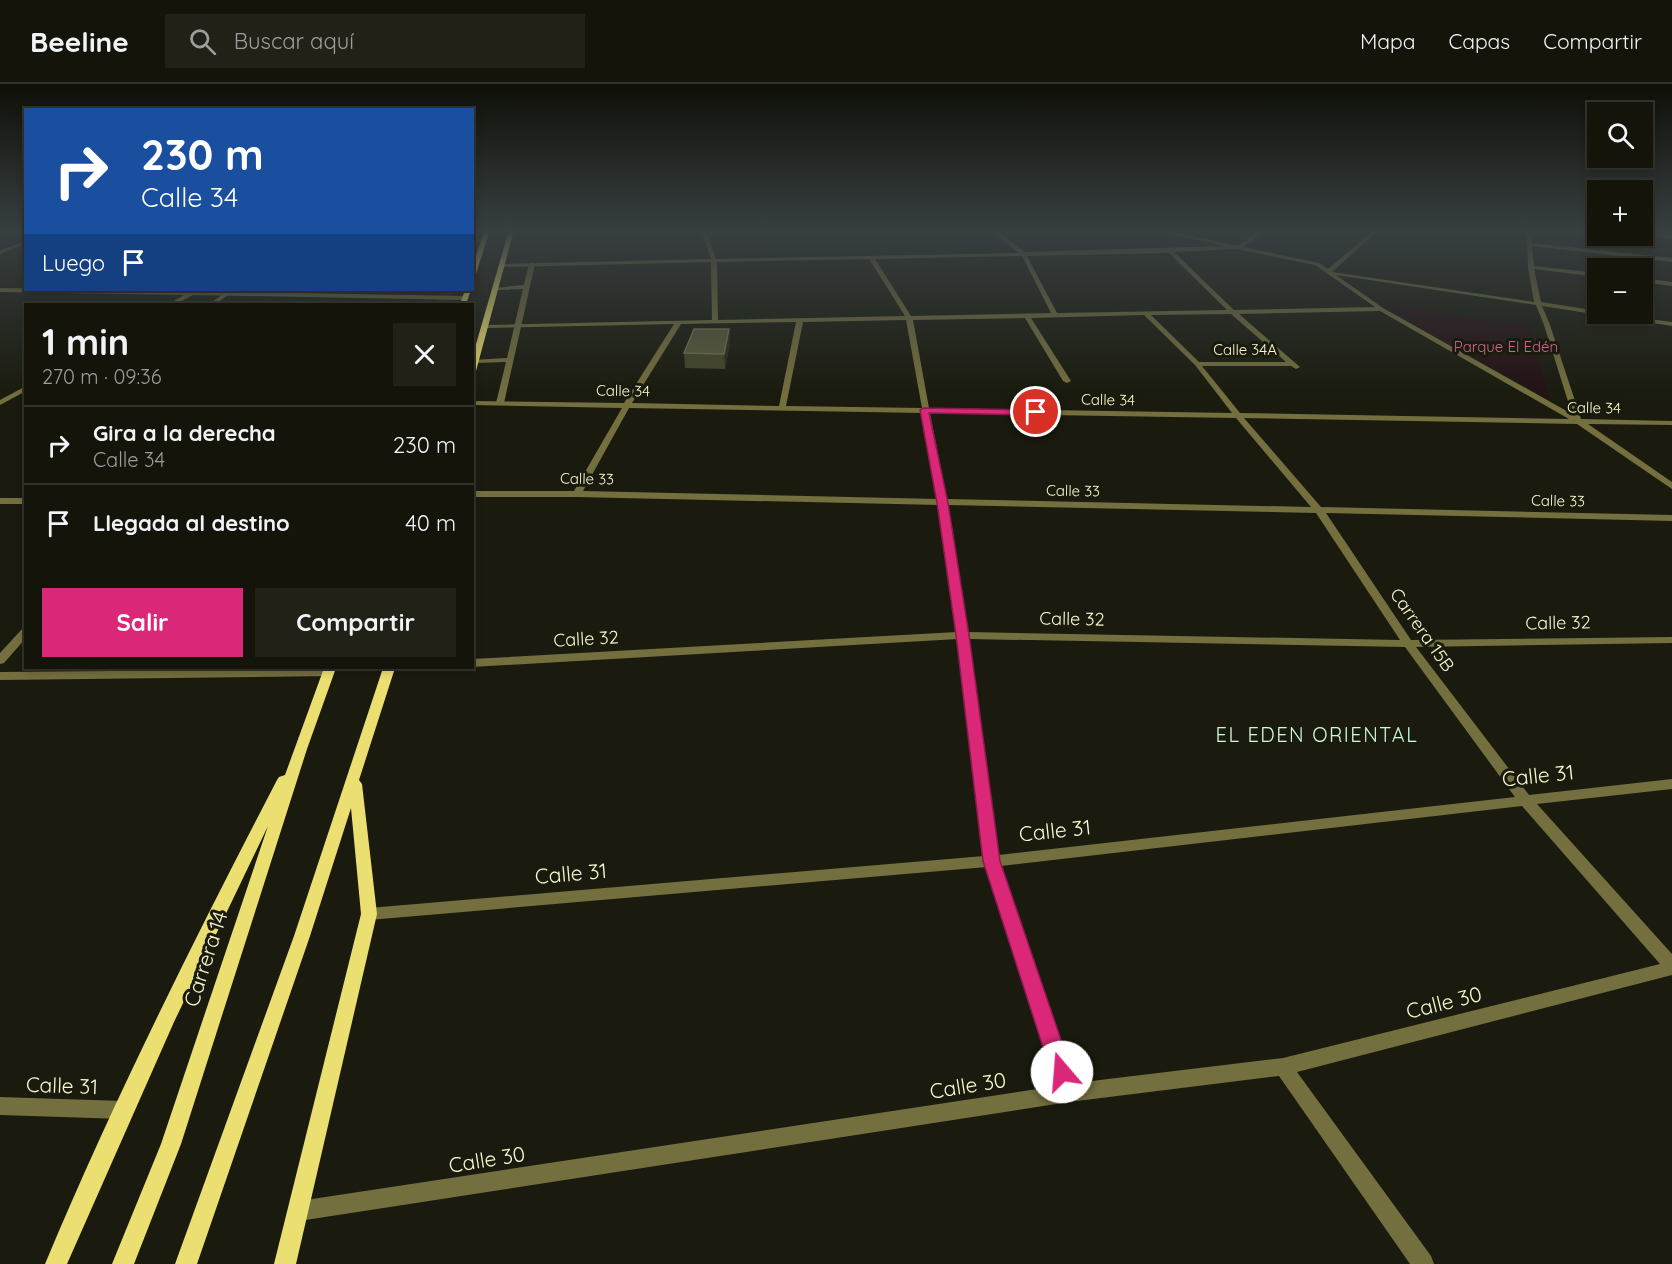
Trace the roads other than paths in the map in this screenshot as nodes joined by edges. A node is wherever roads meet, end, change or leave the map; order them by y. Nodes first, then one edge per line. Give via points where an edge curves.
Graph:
1 (24, 285) edge
2 (498, 285) edge
3 (714, 285) edge
4 (888, 285) edge
5 (1040, 285) edge
6 (1205, 285) edge
7 (1348, 285) edge
8 (1415, 285) edge
9 (1534, 285) edge
10 (527, 287) joint
11 (497, 288) junction
12 (0, 290) edge
13 (12, 290) junction
14 (24, 290) edge
15 (172, 291) edge
16 (233, 291) edge
17 (400, 291) edge
18 (192, 293) junction
19 (227, 294) junction
20 (0, 295) edge
21 (393, 297) junction
22 (416, 297) junction
23 (464, 301) edge
24 (174, 303) edge
25 (214, 303) edge
26 (413, 303) edge
27 (1538, 304) junction
28 (1381, 309) junction
29 (1587, 311) edge
30 (1233, 312) junction
31 (1145, 314) junction
32 (1055, 315) junction
33 (1027, 316) junction
34 (909, 318) junction
35 (800, 320) junction
36 (715, 321) junction
37 (1653, 321) edge
38 (679, 322) junction
39 (1672, 324) edge
40 (518, 325) junction
41 (487, 326) junction
42 (510, 360) junction
43 (475, 361) junction
44 (474, 364) edge
45 (1197, 364) junction
46 (1067, 381) dead end
47 (24, 389) edge
48 (0, 396) edge
49 (11, 397) junction
50 (24, 397) edge
51 (0, 403) edge
52 (474, 403) edge
53 (500, 403) junction
54 (627, 405) junction
55 (782, 408) junction
56 (924, 410) junction
57 (1238, 416) junction
58 (1578, 422) junction
59 (1672, 423) edge
60 (1672, 486) edge
61 (474, 494) edge
62 (577, 494) junction
63 (0, 501) edge
64 (24, 501) edge
65 (943, 503) junction
66 (1320, 512) junction
67 (1672, 518) edge
68 (24, 634) edge
69 (963, 635) junction
70 (1672, 640) edge
71 (1408, 644) junction
72 (0, 660) edge
73 (474, 663) edge
74 (389, 669) edge
75 (329, 670) edge
76 (0, 676) edge
77 (300, 748) junction
78 (354, 779) junction
79 (1672, 784) edge
80 (1525, 800) junction
81 (992, 861) junction
82 (369, 914) junction
83 (1672, 967) edge
84 (1284, 1067) junction
85 (1069, 1093) junction
86 (0, 1106) edge
87 (123, 1110) junction
88 (299, 1211) junction
89 (56, 1264) edge
90 (123, 1264) edge
91 (186, 1264) edge
92 (285, 1264) edge
93 (1423, 1264) edge

1 - 13 street
2 - 11 main road
3 - 36 street
4 - 34 street
5 - 32 street
6 - 30 street
7 - 28 street
8 - 27 street
9 - 27 street
10 - 11 street
10 - 40 street
11 - 41 main road
12 - 13 street
13 - 14 street
13 - 20 street
15 - 18 street
16 - 19 street
17 - 21 street
18 - 19 street
18 - 24 street
19 - 21 street
19 - 25 street
21 - 22 street
22 - 23 street
22 - 26 street
27 - 29 street
27 - 58 street
28 - 30 street
28 - 58 street
30 - 31 street
30 - 45 street, Calle 34A via 1294,365
31 - 32 street
31 - 45 street, Carrera 15B
32 - 33 street
33 - 34 street
33 - 46 street
34 - 35 street
34 - 56 street
35 - 36 street
35 - 55 street
36 - 38 street
37 - 39 street
38 - 40 street
38 - 54 street
40 - 41 street
40 - 42 street
41 - 43 main road
42 - 43 street
42 - 53 street
43 - 44 main road
45 - 57 street, Carrera 15B
47 - 49 street
48 - 49 street
49 - 50 street
49 - 51 street
52 - 53 street, Calle 34
53 - 54 street, Calle 34
54 - 55 street, Calle 34
54 - 62 street
55 - 56 street, Calle 34
56 - 57 street, Calle 34
56 - 65 street
57 - 58 street, Calle 34
57 - 66 street, Carrera 15B
58 - 59 street, Calle 34
58 - 60 street
61 - 62 street, Calle 33
62 - 65 street, Calle 33
63 - 64 street
65 - 66 street, Calle 33
65 - 69 street
66 - 67 street, Calle 33
66 - 71 street, Carrera 15B
68 - 72 street
69 - 71 street, Calle 32
69 - 73 street, Calle 32
69 - 81 street
70 - 71 street, Calle 32
71 - 80 street, Carrera 15B
74 - 78 main road
75 - 76 street
75 - 77 main road, Carrera 14
77 - 87 main road via 228,888
77 - 90 main road, Carrera 14 via 171,1144
78 - 82 main road
78 - 91 main road
79 - 80 street, Calle 31
80 - 81 street, Calle 31
80 - 83 street, Carrera 15B
81 - 82 street, Calle 31
81 - 85 street
82 - 88 main road
83 - 84 street, Calle 30
84 - 85 street, Calle 30
84 - 93 street
85 - 88 street, Calle 30
86 - 87 street, Calle 31
87 - 89 main road
88 - 92 main road

